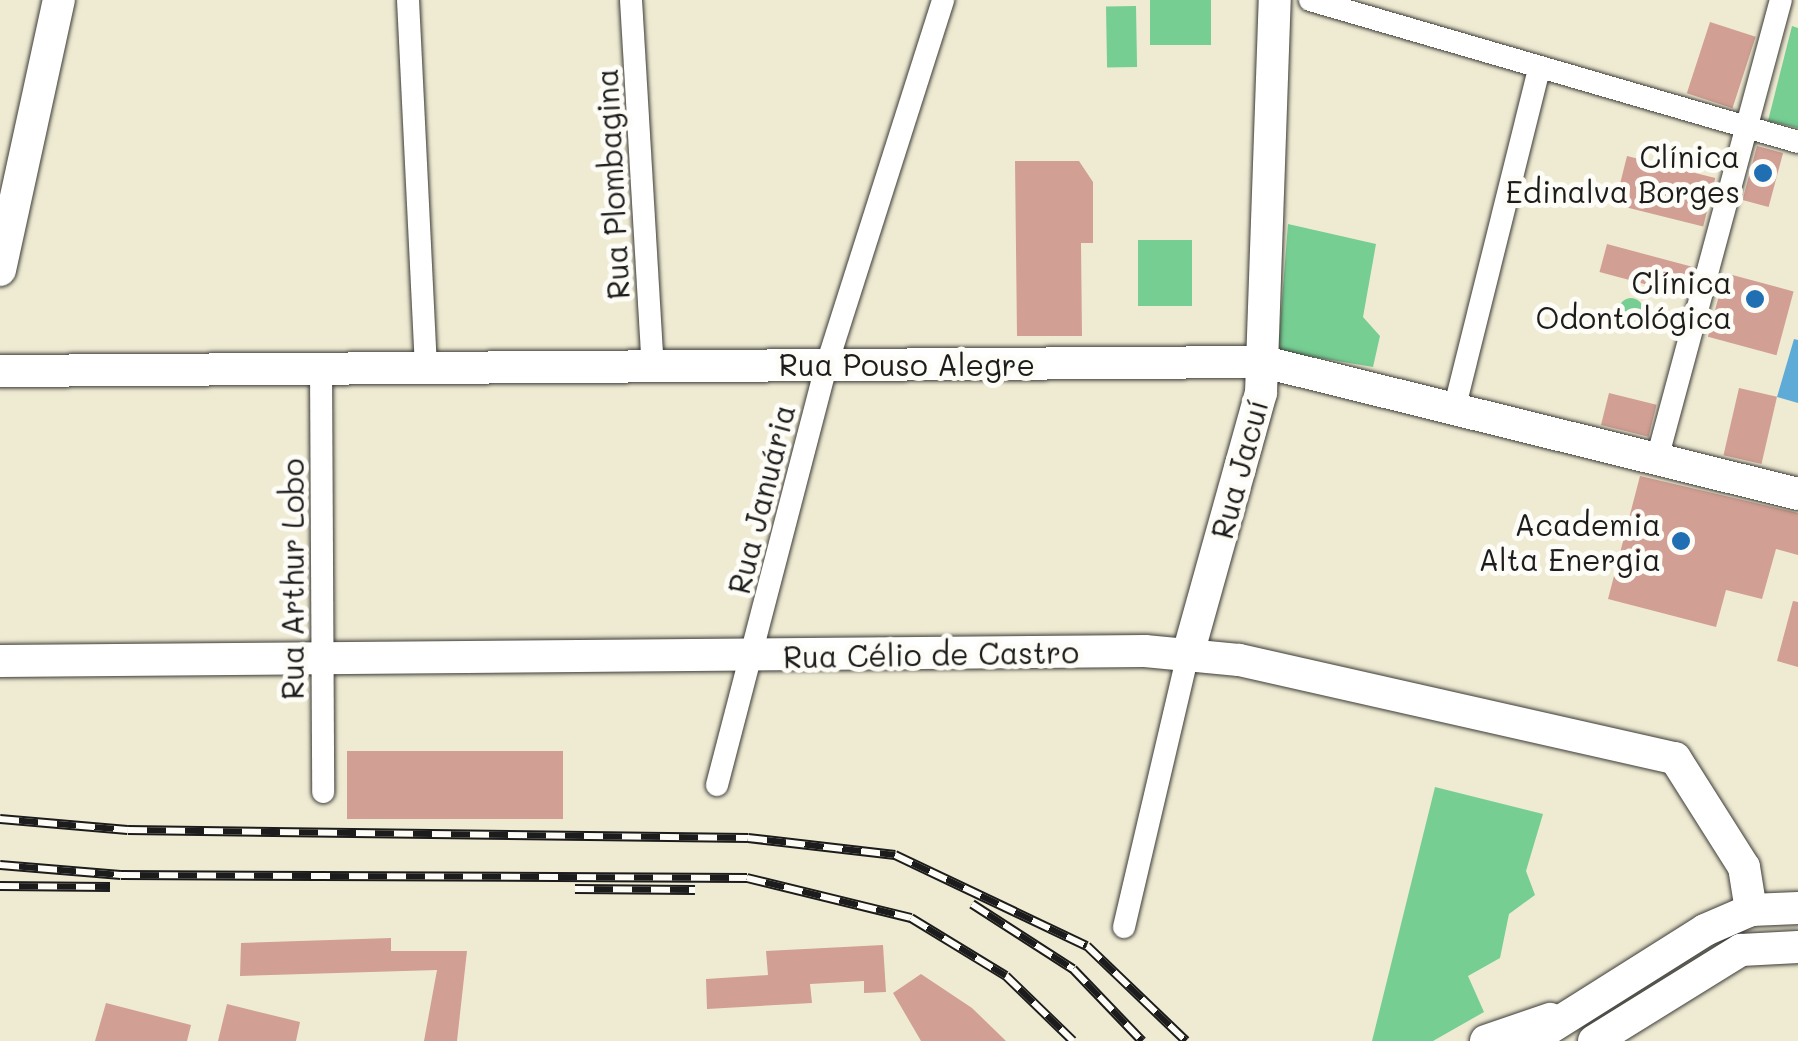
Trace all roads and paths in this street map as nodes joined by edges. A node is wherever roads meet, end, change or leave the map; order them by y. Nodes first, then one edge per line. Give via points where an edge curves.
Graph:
1 (59, 0) edge
2 (408, 0) edge
3 (631, 0) edge
4 (942, 0) edge
5 (1275, 0) edge
6 (1310, 0) edge
7 (1787, 6) edge
8 (1538, 68) junction
9 (1745, 128) junction
10 (1798, 142) edge
11 (0, 270) edge
12 (1264, 362) junction
13 (827, 364) junction
14 (653, 365) junction
15 (321, 367) junction
16 (426, 367) junction
17 (0, 371) edge
18 (1455, 406) junction
19 (1657, 459) junction
20 (1798, 494) edge
21 (1188, 654) junction
22 (322, 656) junction
23 (752, 656) junction
24 (0, 661) edge
25 (717, 786) dead end
26 (323, 792) dead end
27 (1798, 908) edge
28 (1752, 910) junction
29 (1124, 926) dead end
30 (1798, 946) edge
31 (1569, 1014) junction
32 (1486, 1041) edge
33 (1529, 1041) edge
34 (1594, 1041) edge

1 - 11 street
2 - 16 street
3 - 14 street, Rua Plombagina
4 - 13 street, Rua Januária
5 - 12 street, Rua Jacuí
6 - 8 street
7 - 9 street
8 - 9 street
8 - 18 street
9 - 10 street
9 - 19 street
12 - 13 street, Rua Pouso Alegre
12 - 18 street, Rua Pouso Alegre
12 - 21 street, Rua Jacuí
13 - 14 street, Rua Pouso Alegre
13 - 23 street, Rua Januária
14 - 16 street, Rua Pouso Alegre
15 - 16 street, Rua Pouso Alegre
15 - 17 street, Rua Pouso Alegre
15 - 22 street, Rua Arthur Lobo
18 - 19 street, Rua Pouso Alegre
19 - 20 street, Rua Pouso Alegre
21 - 23 street, Rua Célio de Castro
21 - 28 street, Rua Célio de Castro via 1675,758 1744,867
21 - 29 street, Rua Jacuí
22 - 23 street, Rua Célio de Castro
22 - 24 street, Rua Célio de Castro
22 - 26 street, Rua Arthur Lobo
23 - 25 street, Rua Januária
27 - 28 street
28 - 31 street
30 - 34 street via 1740,950
31 - 32 street
31 - 33 street

